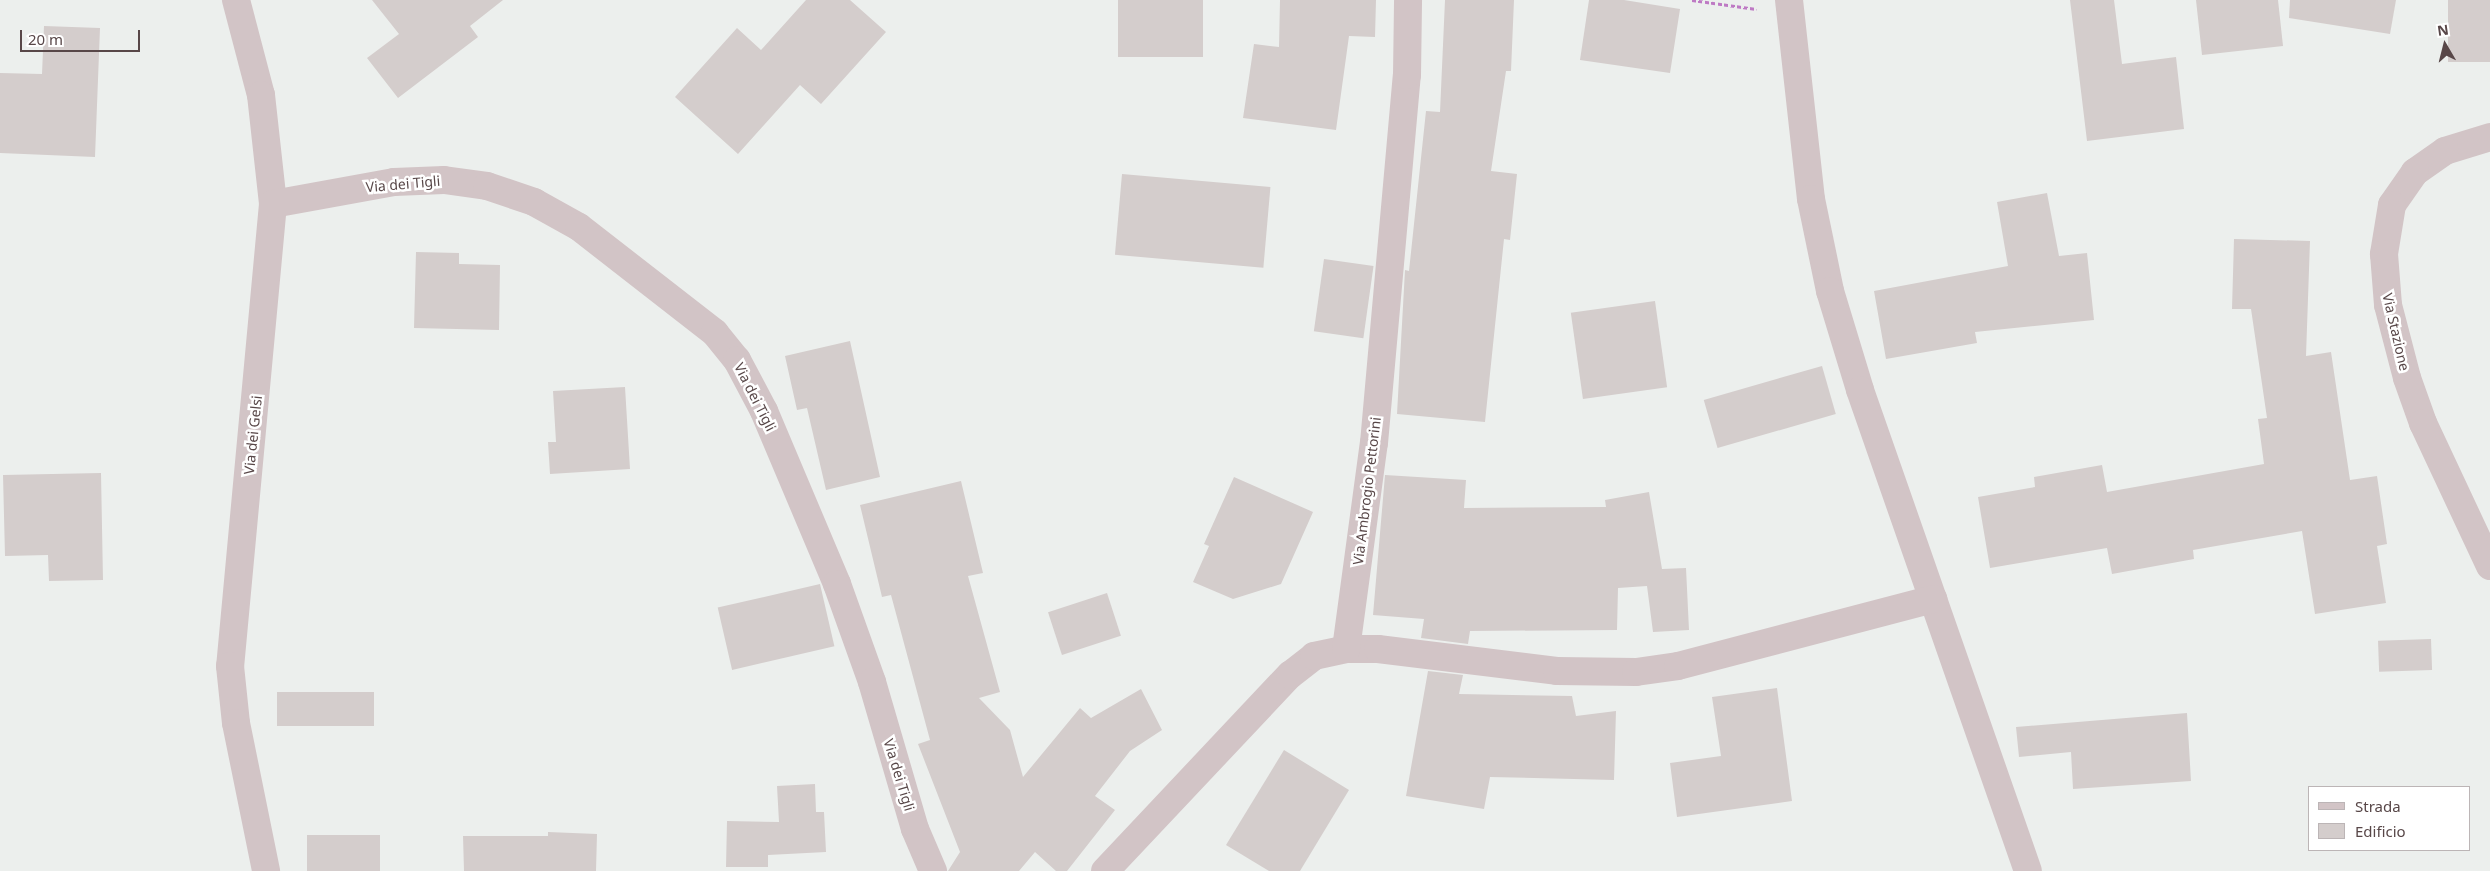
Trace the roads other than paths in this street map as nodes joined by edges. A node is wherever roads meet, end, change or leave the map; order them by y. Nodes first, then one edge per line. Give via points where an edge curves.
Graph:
1 (236, 0) edge
2 (1408, 0) edge
3 (1790, 7) edge
4 (2490, 137) edge
5 (273, 204) junction
6 (2490, 566) edge
7 (1933, 599) junction
8 (1346, 649) junction
9 (266, 871) edge
10 (933, 871) edge
11 (1105, 871) edge
12 (2028, 871) edge

1 - 5 street, Via dei Gelsi via 263,104
2 - 8 street, Via Ambrogio Pettorini via 1407,75 1374,443
3 - 7 street via 1811,199 1830,291
4 - 6 street, Via Stazione via 2445,151 2408,180 2389,216 2384,262 2388,306 2407,378 2423,423
5 - 9 street, Via dei Gelsi via 230,666 236,723
5 - 10 street, Via dei Tigli via 394,182 444,180 496,189 534,202 580,227 715,333 738,360 764,411 837,584 872,682 916,829
7 - 8 street via 1678,666 1636,672 1566,671 1378,649
7 - 12 street
8 - 11 street via 1314,656 1290,674

